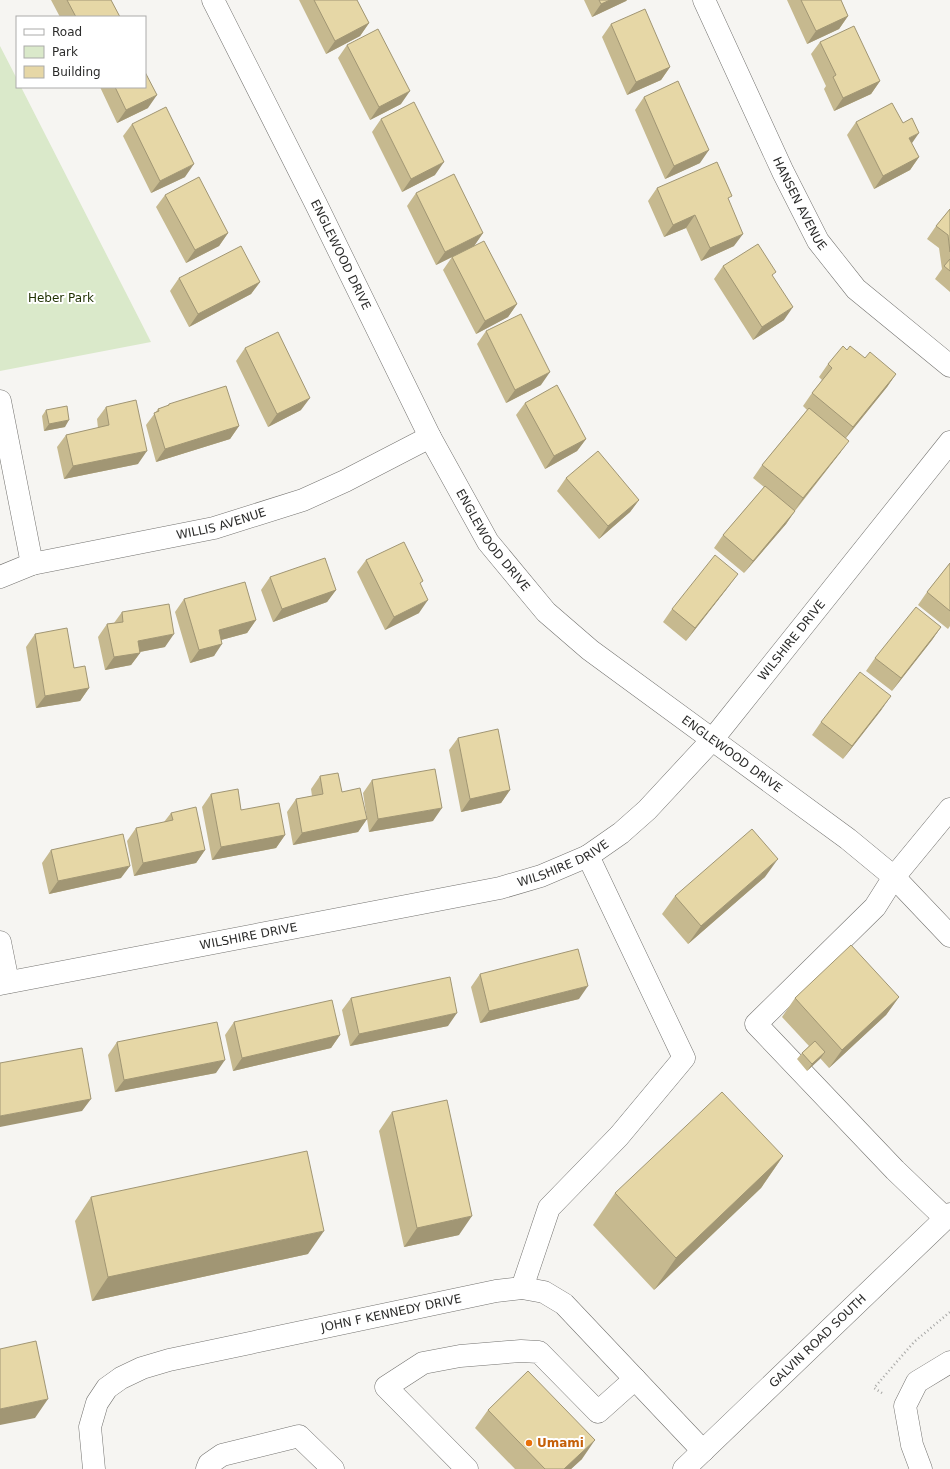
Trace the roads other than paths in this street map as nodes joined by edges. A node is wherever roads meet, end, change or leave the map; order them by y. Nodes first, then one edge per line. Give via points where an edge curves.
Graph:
1 (212, 0) edge
2 (704, 0) edge
3 (950, 366) edge
4 (0, 401) edge
5 (430, 437) junction
6 (950, 442) edge
7 (32, 564) junction
8 (0, 577) edge
9 (712, 740) junction
10 (950, 809) edge
11 (588, 856) junction
12 (894, 877) junction
13 (950, 936) edge
14 (0, 942) edge
15 (4, 983) edge
16 (948, 1216) edge
17 (522, 1288) junction
18 (950, 1362) edge
19 (635, 1379) junction
20 (703, 1451) junction
21 (94, 1469) edge
22 (207, 1469) edge
23 (333, 1469) edge
24 (467, 1469) edge
25 (684, 1469) edge
26 (921, 1469) edge

1 - 5 street, ENGLEWOOD DRIVE
2 - 3 street, HANSEN AVENUE via 783,172 818,241 856,289
4 - 7 street
5 - 7 street, WILLIS AVENUE via 302,500 214,528
5 - 9 street, ENGLEWOOD DRIVE via 488,542 546,612 590,650
6 - 9 street, WILSHIRE DRIVE
7 - 8 street, WILLIS AVENUE
9 - 11 street, WILSHIRE DRIVE via 646,810 621,833
9 - 12 street, ENGLEWOOD DRIVE via 848,839
10 - 12 street
11 - 15 street, WILSHIRE DRIVE via 541,876 500,888
11 - 17 street via 684,1058 619,1136 549,1208
12 - 13 street, ENGLEWOOD DRIVE
12 - 16 street via 875,907 756,1024 895,1170
14 - 15 street
16 - 20 street, GALVIN ROAD SOUTH
17 - 19 street, JOHN F KENNEDY DRIVE via 544,1292 564,1304
17 - 21 street, JOHN F KENNEDY DRIVE via 496,1291 168,1360 142,1368 120,1378 107,1388 97,1403 90,1427
18 - 26 street via 917,1382 905,1406 912,1445
19 - 20 street, JOHN F KENNEDY DRIVE
19 - 24 street via 598,1412 539,1352 460,1356 423,1362 386,1387
20 - 25 street, GALVIN ROAD SOUTH
22 - 23 street via 209,1464 222,1455 299,1436

